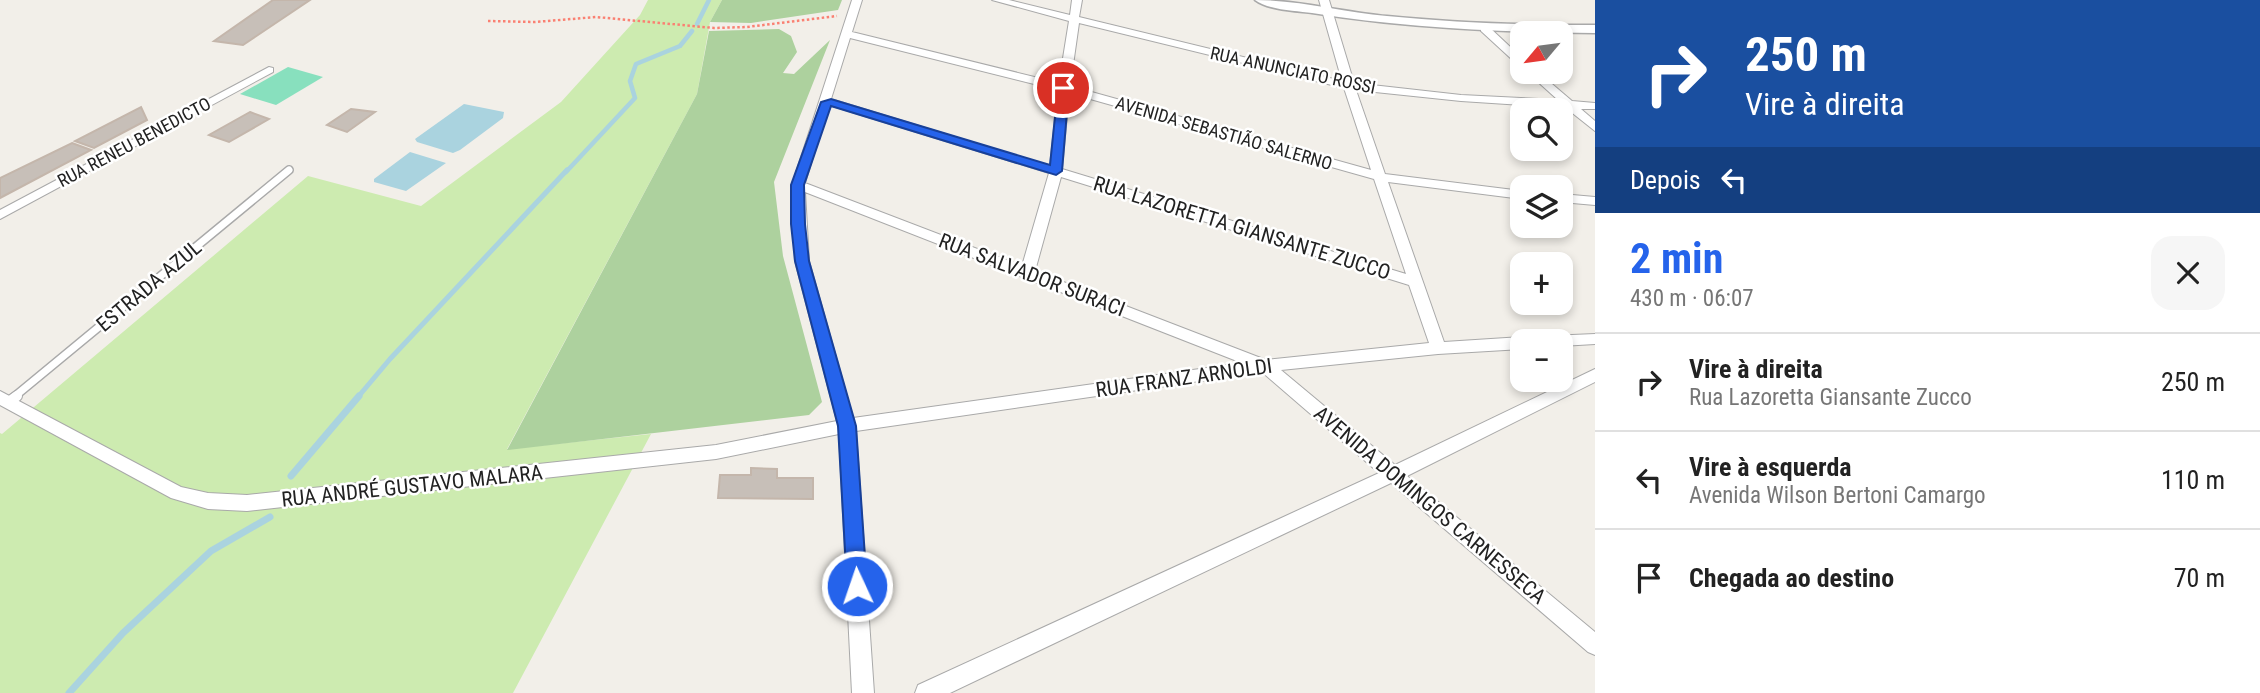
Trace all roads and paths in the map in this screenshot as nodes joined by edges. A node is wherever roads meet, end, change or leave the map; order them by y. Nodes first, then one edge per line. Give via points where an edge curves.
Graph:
1 (997, 0) edge
2 (1077, 0) edge
3 (1261, 0) edge
4 (1324, 0) edge
5 (855, 7) edge
6 (1330, 15) junction
7 (1076, 19) junction
8 (488, 21) dead end
9 (1485, 29) junction
10 (1595, 29) edge
11 (848, 34) junction
12 (1510, 52) edge
13 (269, 70) dead end
14 (1545, 84) edge
15 (1349, 86) junction
16 (1063, 88) junction
17 (1561, 98) edge
18 (827, 102) junction
19 (1510, 102) edge
20 (1573, 106) edge
21 (1595, 106) edge
22 (1573, 109) edge
23 (1595, 127) edge
24 (289, 170) dead end
25 (1056, 171) junction
26 (1381, 177) junction
27 (798, 185) junction
28 (1510, 193) edge
29 (1573, 199) edge
30 (1595, 201) edge
31 (0, 215) edge
32 (1027, 273) junction
33 (1415, 282) junction
34 (1595, 339) edge
35 (1573, 340) edge
36 (1510, 344) edge
37 (1438, 348) junction
38 (1265, 366) junction
39 (1595, 375) edge
40 (5, 399) edge
41 (847, 426) junction
42 (1394, 474) junction
43 (1595, 645) edge
44 (863, 693) edge
45 (926, 693) edge

1 - 7 street, RUA ANUNCIATO ROSSI
2 - 7 street
3 - 6 street
4 - 6 street
5 - 8 path via 759,26 714,28 596,17
5 - 11 street
6 - 9 street
6 - 15 street
7 - 15 street, RUA ANUNCIATO ROSSI
7 - 16 street
9 - 10 street
9 - 12 street
11 - 16 street, AVENIDA SEBASTIÃO SALERNO
11 - 18 street
13 - 31 street, RUA RENEU BENEDICTO
14 - 17 street
15 - 19 street, RUA ANUNCIATO ROSSI
15 - 26 street
16 - 25 street
16 - 26 street, AVENIDA SEBASTIÃO SALERNO
18 - 25 street, RUA LAZORETTA GIANSANTE ZUCCO
18 - 27 street
20 - 21 street, RUA ANUNCIATO ROSSI
22 - 23 street
24 - 40 lane, ESTRADA AZUL
25 - 32 street
25 - 33 street, RUA LAZORETTA GIANSANTE ZUCCO
26 - 28 street, AVENIDA SEBASTIÃO SALERNO
26 - 33 street
27 - 32 street, RUA SALVADOR SURACI
27 - 41 street via 802,261
29 - 30 street
32 - 38 street, RUA SALVADOR SURACI
33 - 37 street
34 - 35 street
36 - 37 street, RUA FRANZ ARNOLDI
37 - 38 street, RUA FRANZ ARNOLDI
38 - 41 street, RUA FRANZ ARNOLDI
38 - 42 street, AVENIDA DOMINGOS CARNESSECA
39 - 42 street
40 - 41 street, RUA ANDRÉ GUSTAVO MALARA via 177,493 208,501 247,503 716,452
41 - 44 street
42 - 43 street, AVENIDA DOMINGOS CARNESSECA
42 - 45 street

